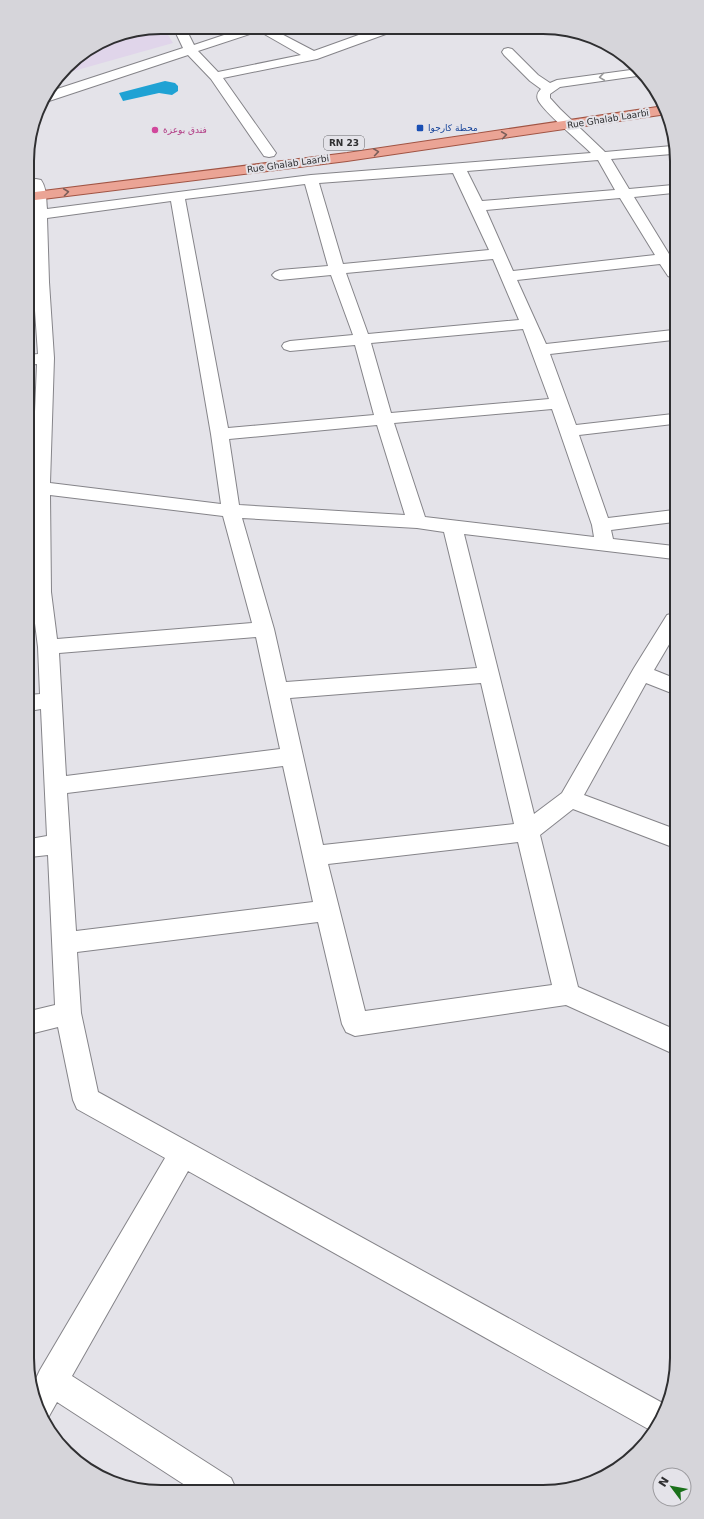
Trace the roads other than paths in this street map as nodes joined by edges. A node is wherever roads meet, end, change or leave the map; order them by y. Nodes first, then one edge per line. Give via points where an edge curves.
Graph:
1 (182, 34) edge
2 (238, 34) edge
3 (273, 34) edge
4 (374, 34) edge
5 (190, 50) junction
6 (508, 52) dead end
7 (313, 56) junction
8 (635, 73) edge
9 (215, 76) junction
10 (549, 88) junction
11 (53, 95) edge
12 (570, 110) dead end
13 (659, 111) edge
14 (555, 112) junction
15 (540, 115) dead end
16 (569, 126) junction
17 (669, 150) edge
18 (283, 152) dead end
19 (269, 153) junction
20 (254, 155) dead end
21 (602, 156) junction
22 (162, 168) dead end
23 (458, 168) junction
24 (311, 179) junction
25 (670, 189) edge
26 (624, 193) junction
27 (177, 196) junction
28 (34, 199) edge
29 (34, 199) edge
30 (34, 199) edge
31 (477, 206) junction
32 (499, 254) junction
33 (669, 258) edge
34 (338, 270) junction
35 (280, 275) dead end
36 (507, 276) junction
37 (34, 283) edge
38 (529, 324) junction
39 (670, 335) edge
40 (362, 339) junction
41 (290, 346) dead end
42 (540, 350) junction
43 (37, 359) edge
44 (558, 403) junction
45 (384, 418) junction
46 (670, 419) edge
47 (569, 432) junction
48 (220, 434) junction
49 (35, 489) edge
50 (231, 511) junction
51 (670, 516) edge
52 (417, 522) junction
53 (601, 525) junction
54 (453, 528) junction
55 (605, 545) junction
56 (670, 553) edge
57 (35, 592) edge
58 (670, 626) edge
59 (264, 629) junction
60 (48, 647) junction
61 (641, 673) junction
62 (489, 675) junction
63 (670, 684) edge
64 (278, 691) junction
65 (51, 700) junction
66 (34, 702) edge
67 (292, 756) junction
68 (56, 786) junction
69 (570, 799) junction
70 (527, 832) junction
71 (670, 837) edge
72 (59, 844) junction
73 (34, 847) edge
74 (314, 856) junction
75 (328, 911) junction
76 (65, 943) junction
77 (567, 994) junction
78 (68, 1013) junction
79 (34, 1022) edge
80 (670, 1040) edge
81 (183, 1154) junction
82 (44, 1394) edge
83 (655, 1416) edge
84 (213, 1485) edge

1 - 5 street
2 - 5 street
3 - 7 street
4 - 7 street
5 - 9 street
5 - 11 street
6 - 10 street via 534,78
7 - 9 street
8 -> 10 street via 568,82
9 - 19 street
10 - 14 street via 544,93 544,99
12 - 14 main road, Rue Ghalab Laarbi
13 - 16 main road, Rue Ghalab Laarbi
14 - 15 main road, Rue Ghalab Laarbi
14 - 16 street
16 - 21 street
28 -> 16 main road, Rue Ghalab Laarbi via 204,169
17 - 21 street
18 - 19 main road, Rue Ghalab Laarbi
19 - 20 main road, Rue Ghalab Laarbi
21 - 23 street
21 - 26 street
22 - 29 main road
23 - 24 street
23 - 31 street
24 - 27 street
24 - 34 street
25 - 26 street
26 - 31 street
26 - 33 street
27 - 30 street
27 - 48 street
31 - 32 street
32 - 34 street
32 - 36 street
33 - 36 street
34 - 35 street
34 - 40 street
36 - 38 street
37 - 43 street
38 - 40 street
38 - 42 street
39 - 42 street
40 - 41 street
40 - 45 street
42 - 44 street
43 - 49 street
44 - 45 street
44 - 47 street
45 - 48 street
45 - 52 street
46 - 47 street
47 - 53 street
48 - 50 street
49 - 50 street
49 - 57 street
50 - 52 street
50 - 59 street
51 - 53 street
52 - 54 street
53 - 55 street
54 - 55 street
54 - 62 street
55 - 56 street
57 - 60 street
58 - 61 street
59 - 60 street
59 - 64 street
60 - 65 street
61 - 63 street
61 - 69 street
62 - 64 street
62 - 70 street
64 - 67 street
65 - 66 street
65 - 68 street
67 - 68 street
67 - 74 street
68 - 72 street
69 - 70 street
69 - 71 street
70 - 74 street
70 - 77 street
72 - 73 street
72 - 76 street
74 - 75 street
75 - 76 street
75 - 77 street via 355,1024
76 - 78 street
77 - 80 street
78 - 79 street
78 - 81 street via 86,1100
81 - 82 street
81 - 83 street
82 - 84 street

